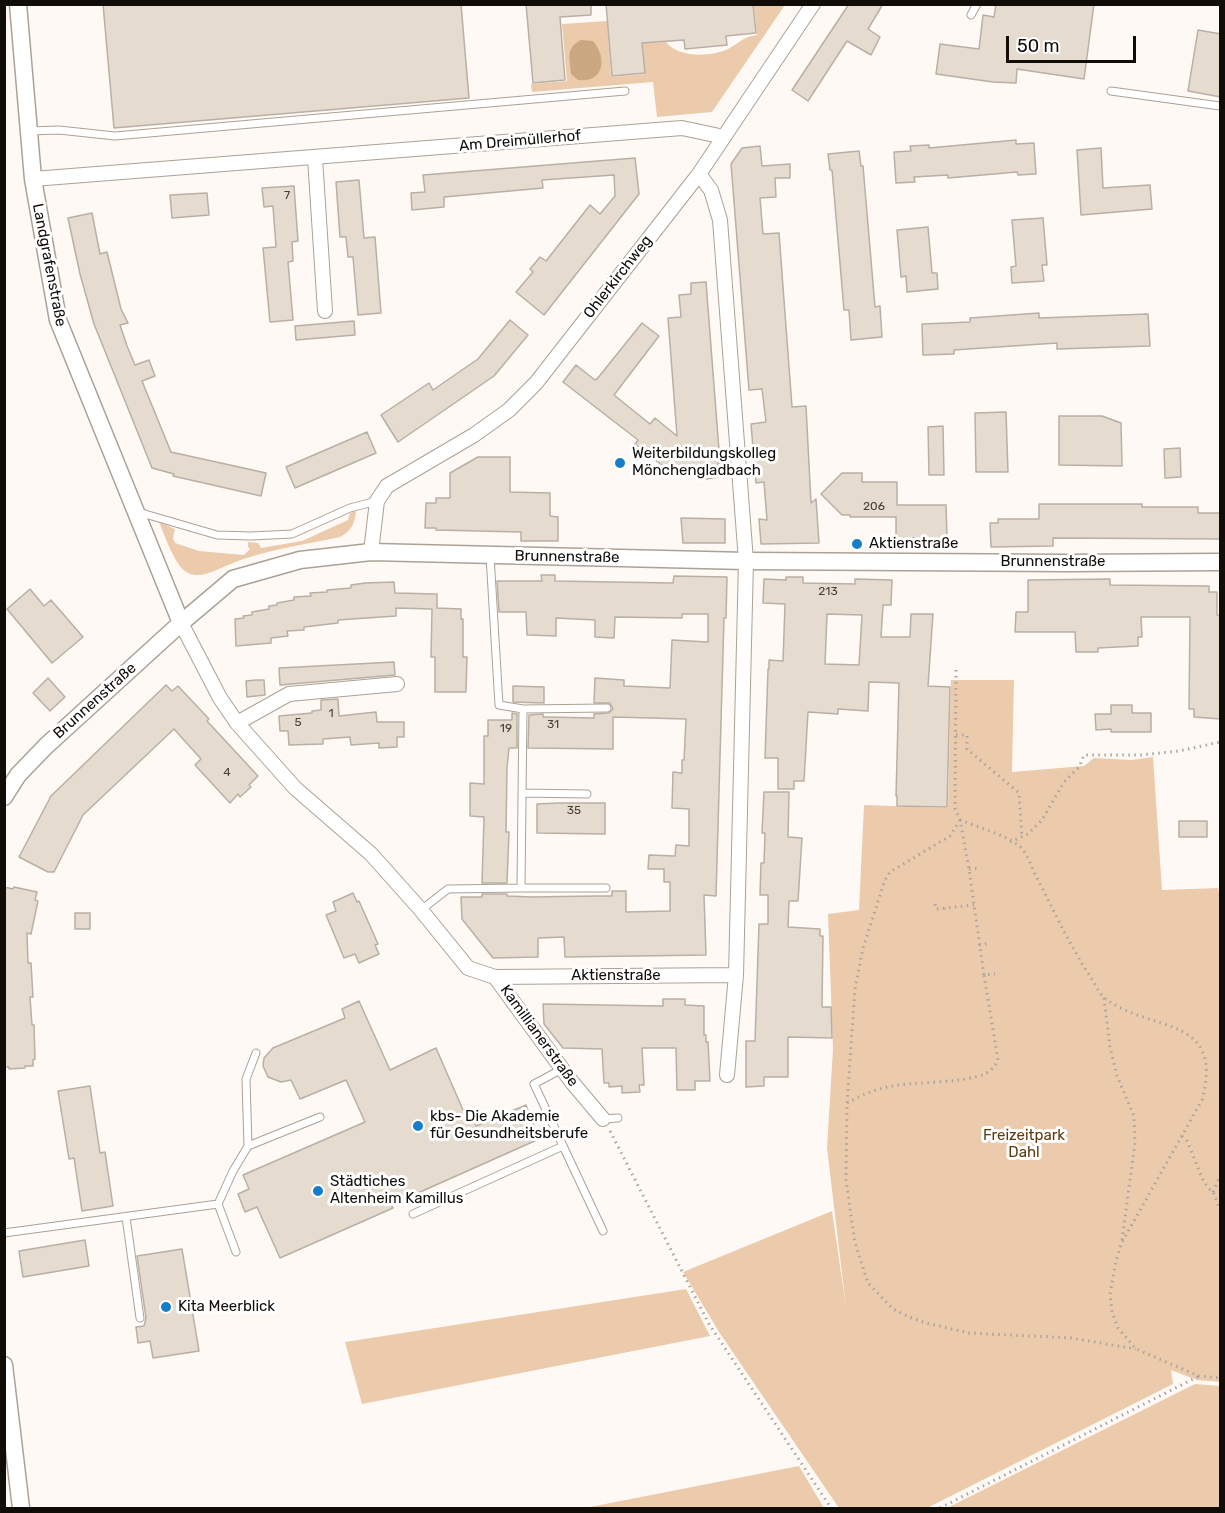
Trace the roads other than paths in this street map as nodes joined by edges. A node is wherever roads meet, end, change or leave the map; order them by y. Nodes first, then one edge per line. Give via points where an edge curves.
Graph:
1 (18, 4) edge
2 (813, 4) edge
3 (977, 4) edge
4 (971, 15) dead end
5 (625, 91) dead end
6 (1112, 91) dead end
7 (1221, 106) edge
8 (29, 131) junction
9 (724, 137) junction
10 (315, 158) junction
11 (699, 174) junction
12 (33, 179) junction
13 (325, 310) dead end
14 (377, 501) junction
15 (136, 512) junction
16 (371, 552) junction
17 (490, 556) junction
18 (746, 561) junction
19 (1221, 562) edge
20 (181, 622) junction
21 (397, 684) dead end
22 (607, 708) dead end
23 (523, 710) junction
24 (237, 723) junction
25 (523, 793) junction
26 (587, 794) dead end
27 (5, 795) edge
28 (521, 888) junction
29 (606, 888) dead end
30 (421, 909) junction
31 (736, 975) junction
32 (495, 977) junction
33 (256, 1053) dead end
34 (562, 1069) junction
35 (727, 1075) dead end
36 (320, 1117) dead end
37 (618, 1118) dead end
38 (603, 1119) joint
39 (248, 1146) junction
40 (563, 1146) junction
41 (218, 1204) junction
42 (413, 1214) dead end
43 (126, 1216) junction
44 (603, 1231) dead end
45 (4, 1233) edge
46 (236, 1252) dead end
47 (140, 1318) dead end
48 (4, 1365) edge
49 (21, 1509) edge

1 - 8 street, Landgrafenstraße
2 - 9 street, Ohlerkirchweg
3 - 4 lane
5 - 8 lane via 115,136
6 - 7 lane
8 - 12 street, Landgrafenstraße
9 - 10 street, Am Dreimüllerhof via 682,128
9 - 11 street, Ohlerkirchweg
10 - 12 street, Am Dreimüllerhof
10 - 13 street
11 - 14 street, Ohlerkirchweg via 536,383 509,410 474,435 387,486
11 - 18 street via 711,190 720,220
12 - 15 street, Landgrafenstraße via 58,320
14 - 15 lane via 350,508 291,534 251,536 217,535
14 - 16 street
15 - 20 street, Landgrafenstraße
16 - 17 street, Brunnenstraße
16 - 20 street, Brunnenstraße via 300,560 233,579
17 - 18 street, Brunnenstraße
17 - 23 lane via 499,705
18 - 19 street, Brunnenstraße
18 - 31 street
20 - 24 street, Kamillianerstraße
20 - 27 street, Brunnenstraße via 46,746
21 - 24 street via 289,694
22 - 23 lane
23 - 25 lane
24 - 30 street, Kamillianerstraße via 296,788 371,854
25 - 26 lane
25 - 28 lane
28 - 29 lane
28 - 30 lane via 447,890
30 - 32 street, Kamillianerstraße via 468,968
31 - 32 street, Aktienstraße
31 - 35 street
32 - 34 street, Kamillianerstraße
33 - 39 lane via 246,1079
34 - 38 street, Kamillianerstraße
34 - 40 lane via 534,1084
36 - 39 lane
37 - 38 lane
39 - 41 lane
40 - 42 lane
40 - 44 lane
41 - 43 lane
41 - 46 lane
43 - 45 lane
43 - 47 lane
48 - 49 street

